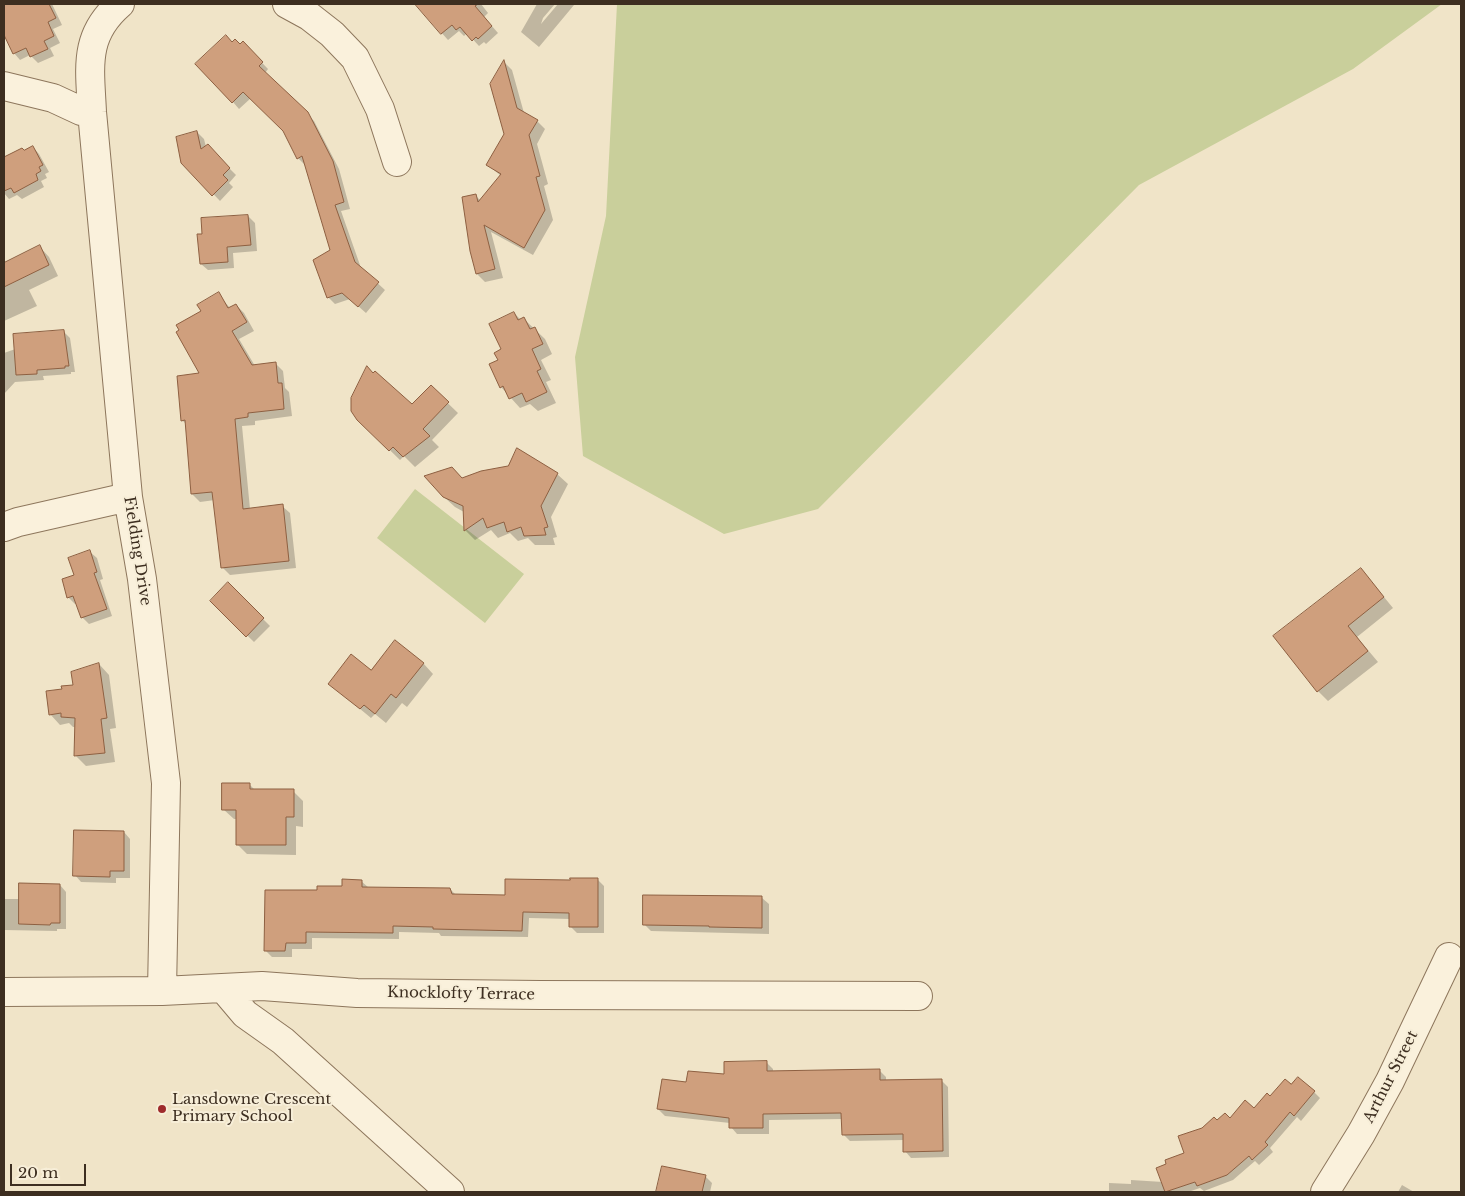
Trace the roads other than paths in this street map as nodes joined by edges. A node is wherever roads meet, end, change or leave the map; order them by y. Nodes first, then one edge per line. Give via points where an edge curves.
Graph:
1 (120, 4) edge
2 (287, 4) edge
3 (4, 86) edge
4 (92, 112) junction
5 (397, 162) dead end
6 (128, 496) junction
7 (4, 527) edge
8 (1449, 957) dead end
9 (223, 988) junction
10 (162, 991) junction
11 (4, 992) edge
12 (918, 996) dead end
13 (450, 1192) edge
14 (1325, 1192) edge

1 - 4 street, Fielding Drive via 104,21 93,41 90,65
2 - 5 street via 332,34 355,58 380,109
3 - 4 street
4 - 6 street, Fielding Drive
6 - 7 street
6 - 10 street, Fielding Drive via 142,579 166,783
8 - 14 street, Arthur Street via 1390,1081
9 - 10 street, Knocklofty Terrace
9 - 12 street, Knocklofty Terrace via 262,986 357,992 540,995
9 - 13 street via 245,1014 283,1042
10 - 11 street, Knocklofty Terrace

